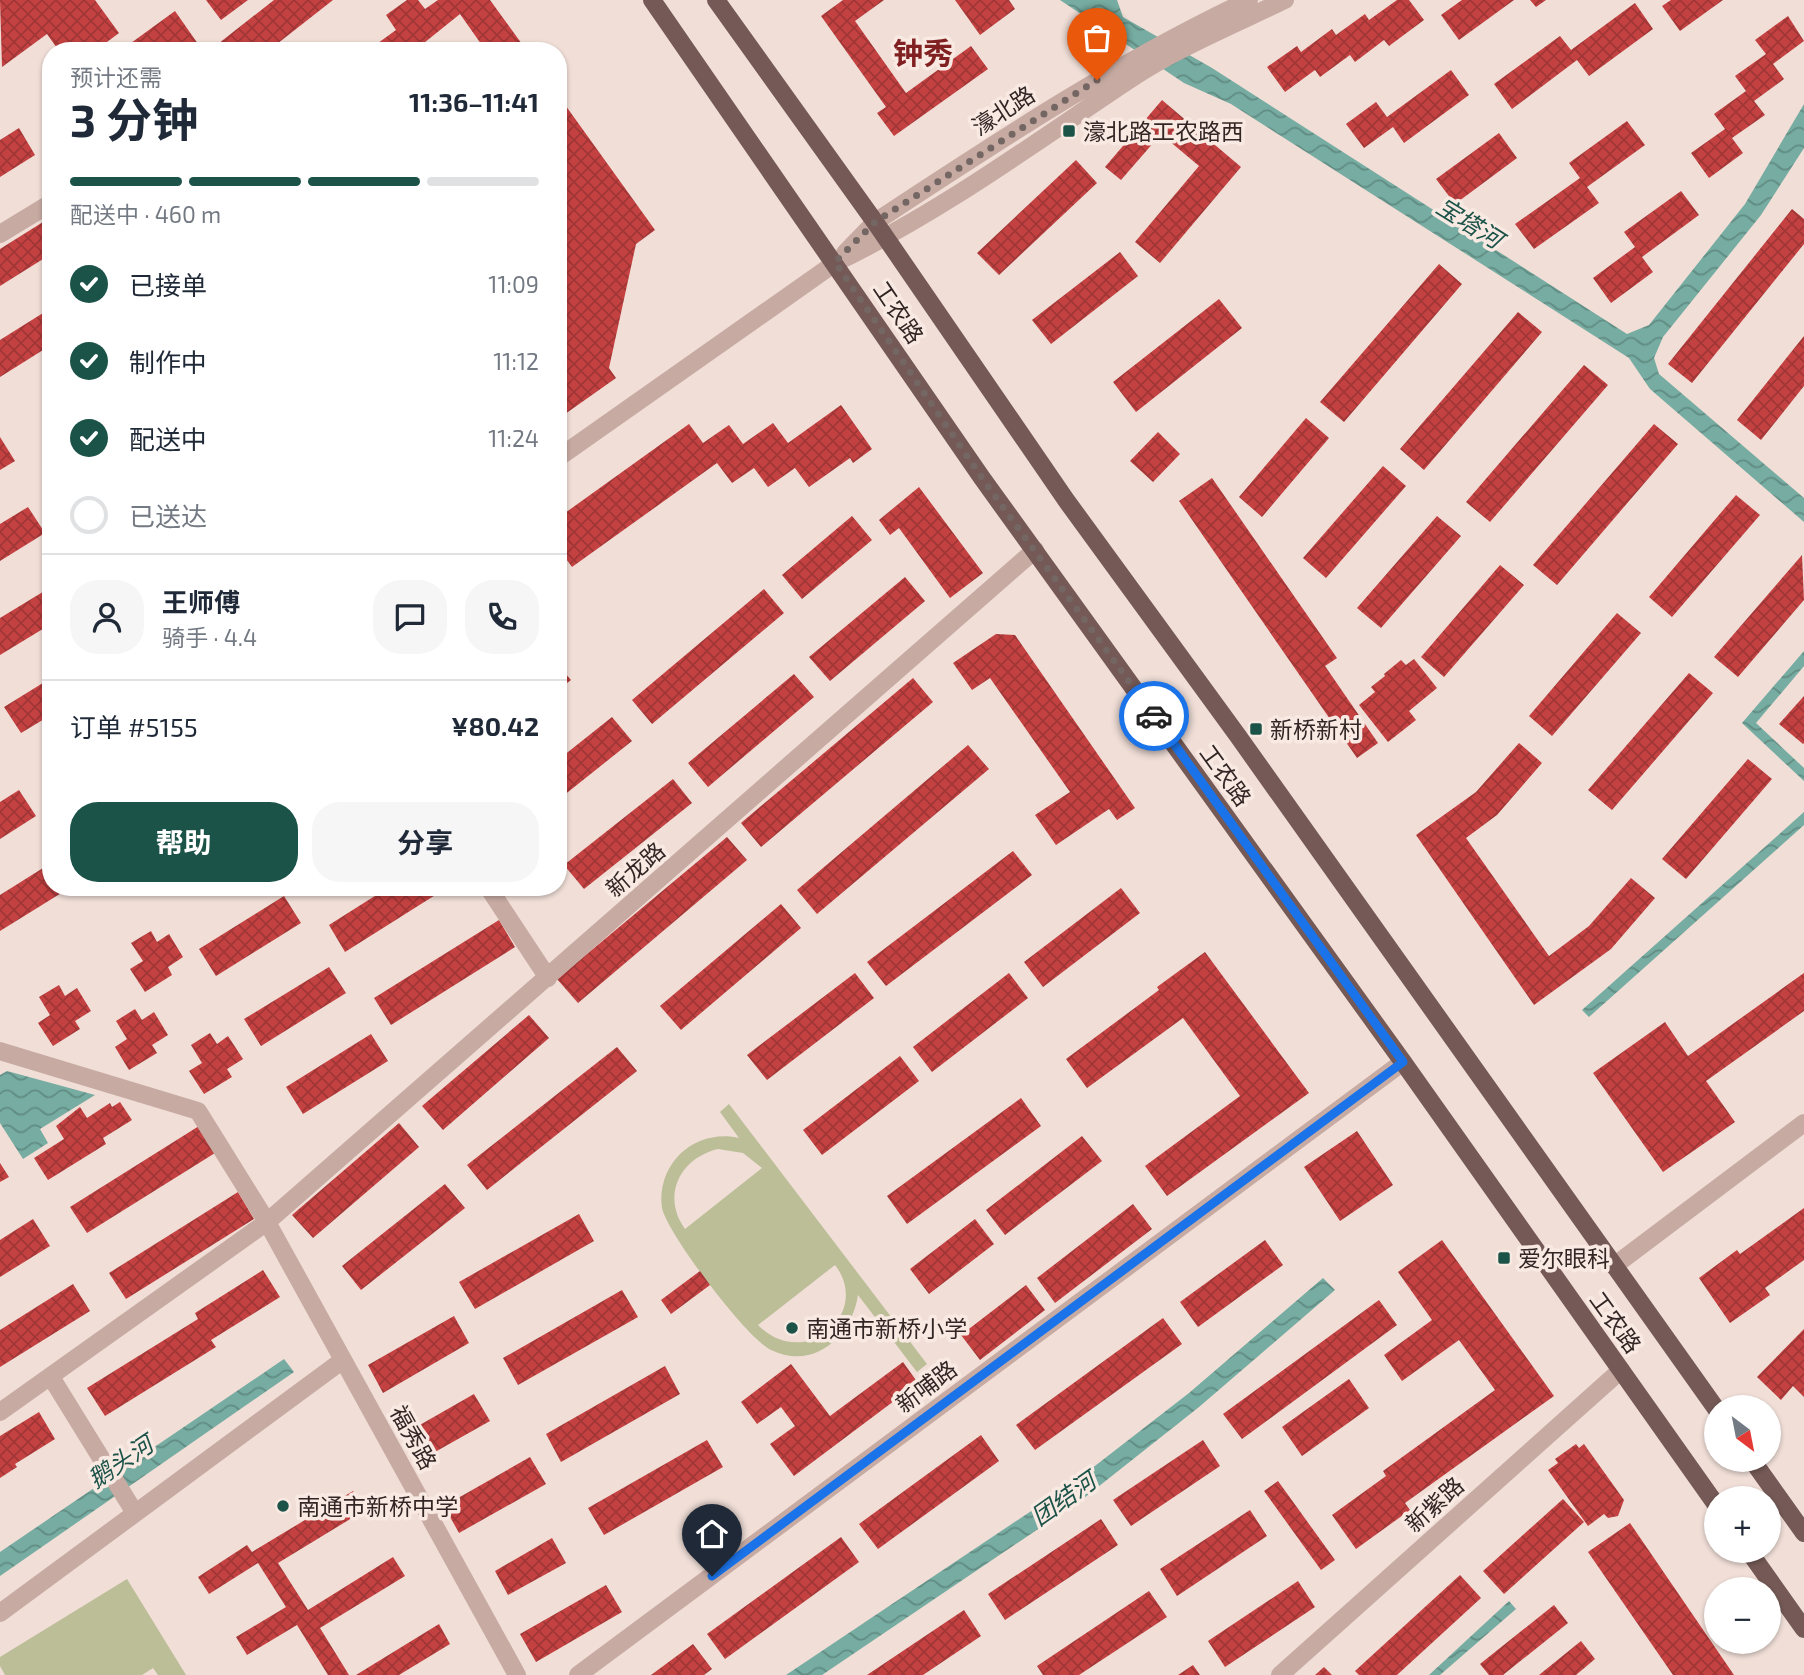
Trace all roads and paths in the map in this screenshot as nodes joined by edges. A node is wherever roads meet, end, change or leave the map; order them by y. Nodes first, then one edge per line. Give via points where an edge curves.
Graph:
1 (652, 0) edge
2 (716, 0) edge
3 (1249, 0) edge
4 (1285, 0) edge
5 (1190, 37) junction
6 (1126, 72) junction
7 (42, 208) edge
8 (875, 222) junction
9 (0, 234) edge
10 (886, 238) junction
11 (835, 262) junction
12 (567, 452) edge
13 (1035, 550) junction
14 (494, 896) edge
15 (548, 978) junction
16 (0, 1051) edge
17 (1403, 1062) junction
18 (1804, 1123) edge
19 (267, 1222) junction
20 (1614, 1266) junction
21 (343, 1360) junction
22 (1621, 1370) junction
23 (51, 1377) junction
24 (1706, 1395) edge
25 (0, 1412) edge
26 (1761, 1472) edge
27 (1704, 1488) edge
28 (135, 1513) junction
29 (1804, 1533) edge
30 (1757, 1563) edge
31 (0, 1613) edge
32 (1804, 1629) edge
33 (517, 1675) edge
34 (579, 1675) edge
35 (1280, 1675) edge

1 - 11 main road, 工农路
2 - 8 main road, 工农路
3 - 5 street, 濠北路
4 - 5 street, 濠北路
5 - 6 street, 濠北路
6 - 8 street, 濠北路
6 - 10 street, 濠北路 via 1076,118
7 - 9 street
8 - 10 main road, 工农路
8 - 11 street, 濠北路
10 - 11 street, 濠北路
10 - 20 main road, 工农路 via 1066,500
11 - 12 street, 濠北路
11 - 13 main road, 工农路
13 - 15 street, 新龙路
13 - 17 main road, 工农路
14 - 15 street
15 - 19 street, 新龙路
16 - 19 street, 福秀路 via 198,1111
17 - 22 main road, 工农路
17 - 34 street, 新哺路
18 - 20 street
19 - 21 street, 福秀路
19 - 23 street, 新龙路
20 - 24 main road, 工农路
21 - 28 street
21 - 33 street, 福秀路
22 - 27 main road, 工农路
22 - 35 street, 新紫路
23 - 25 street, 新龙路
23 - 28 street
26 - 29 main road
28 - 31 street
30 - 32 main road

